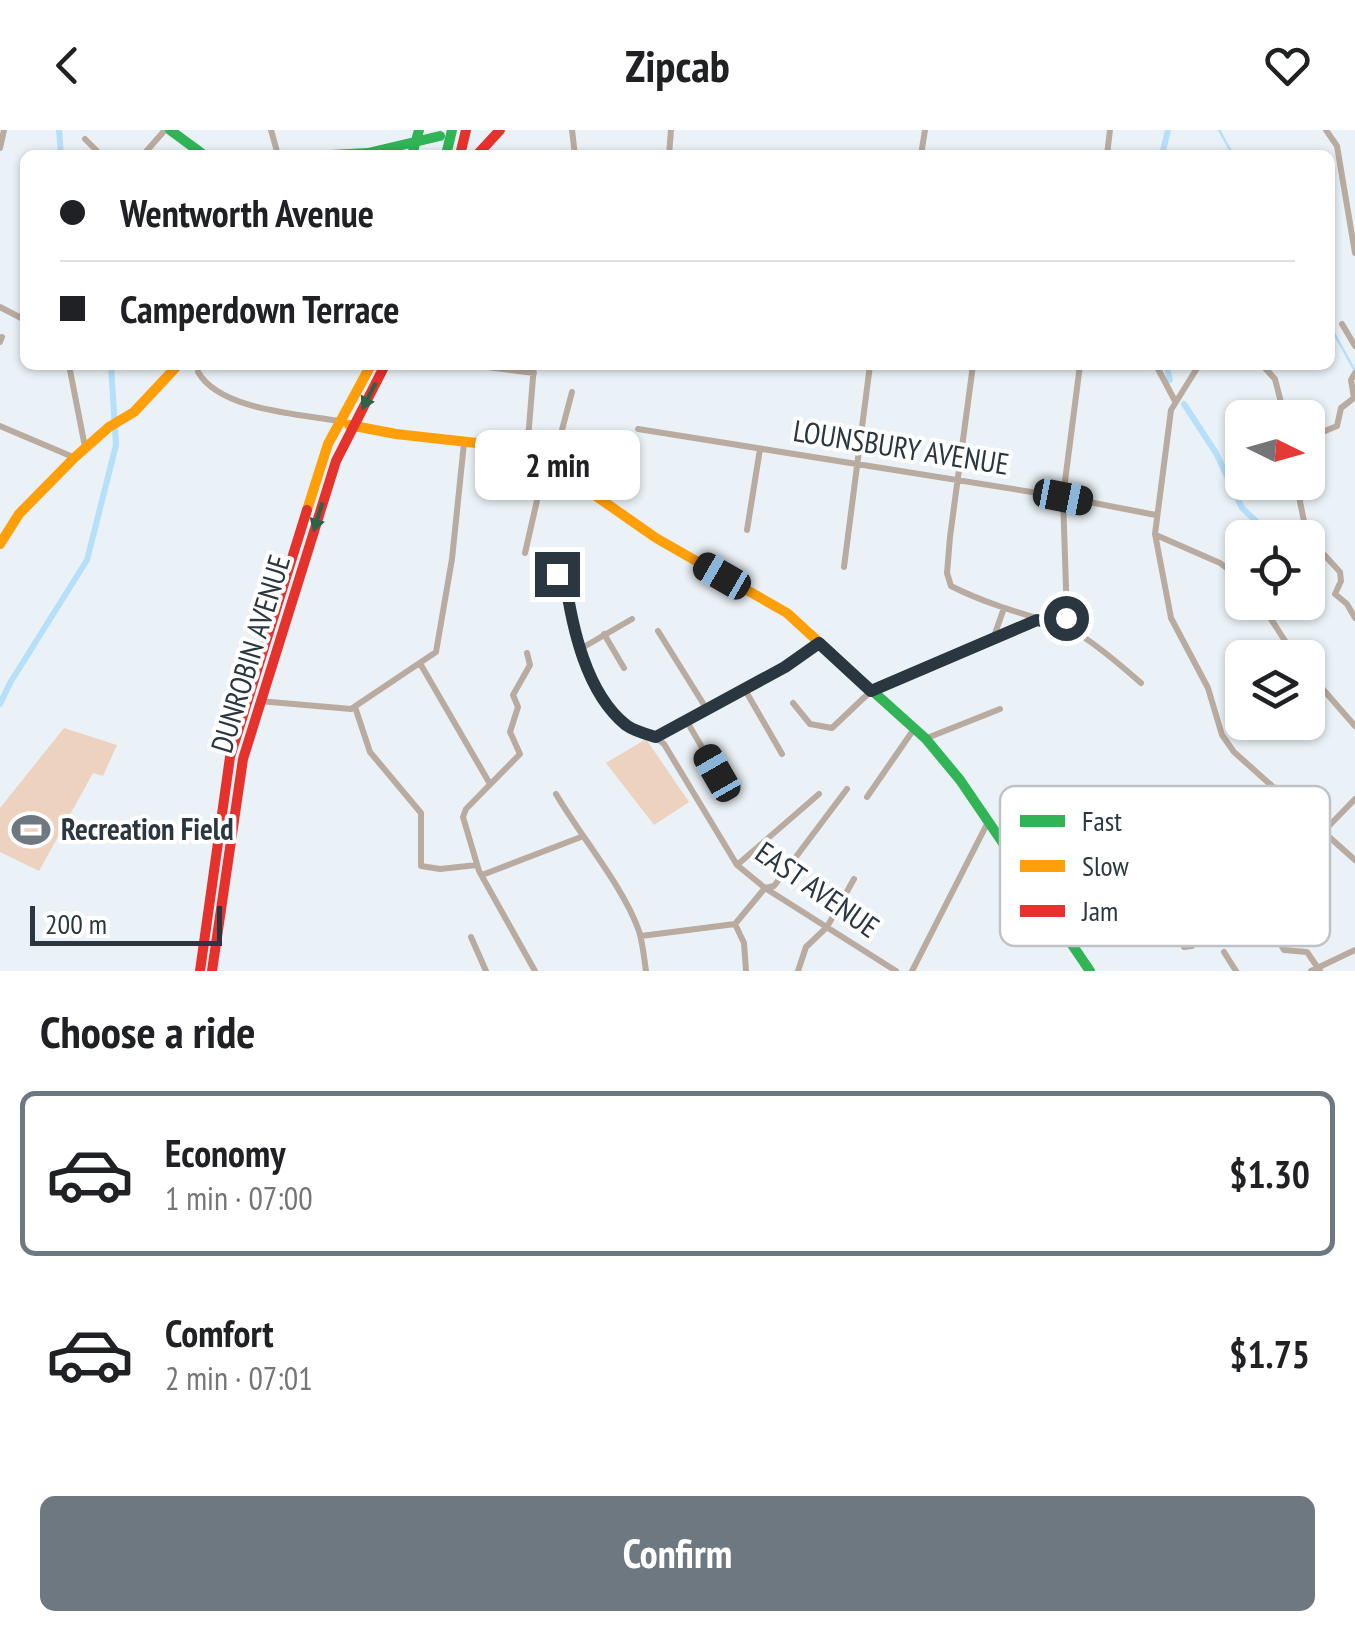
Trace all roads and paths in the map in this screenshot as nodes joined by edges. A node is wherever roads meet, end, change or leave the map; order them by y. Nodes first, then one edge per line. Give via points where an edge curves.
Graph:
1 (4, 130) edge
2 (167, 130) edge
3 (420, 130) edge
4 (500, 130) edge
5 (1326, 130) edge
6 (1334, 130) edge
7 (447, 136) edge
8 (86, 138) dead end
9 (416, 143) junction
10 (1338, 146) junction
11 (0, 148) edge
12 (97, 150) edge
13 (148, 150) edge
14 (197, 150) edge
15 (382, 150) edge
16 (414, 150) edge
17 (482, 150) edge
18 (1342, 170) junction
19 (1335, 174) edge
20 (1355, 253) edge
21 (1342, 324) dead end
22 (1355, 346) edge
23 (71, 370) edge
24 (173, 370) edge
25 (368, 370) edge
26 (382, 370) edge
27 (534, 370) edge
28 (869, 370) edge
29 (972, 370) edge
30 (1079, 370) edge
31 (1159, 370) edge
32 (1195, 370) edge
33 (1267, 370) edge
34 (198, 372) dead end
35 (1355, 373) edge
36 (572, 392) dead end
37 (1280, 400) edge
38 (1176, 401) junction
39 (338, 422) junction
40 (0, 426) edge
41 (352, 426) junction
42 (638, 429) dead end
43 (1325, 431) edge
44 (464, 443) junction
45 (85, 448) junction
46 (760, 448) junction
47 (527, 452) junction
48 (74, 458) junction
49 (553, 464) junction
50 (857, 464) junction
51 (958, 480) junction
52 (1063, 497) junction
53 (1300, 500) edge
54 (1156, 515) junction
55 (748, 530) dead end
56 (1155, 534) junction
57 (0, 544) edge
58 (525, 553) dead end
59 (844, 567) dead end
60 (1225, 568) edge
61 (534, 578) dead end
62 (1004, 608) junction
63 (1355, 618) edge
64 (632, 619) dead end
65 (1037, 620) junction
66 (1062, 626) junction
67 (658, 631) dead end
68 (604, 634) junction
69 (993, 640) junction
70 (819, 643) junction
71 (582, 648) junction
72 (527, 652) dead end
73 (421, 664) junction
74 (624, 668) dead end
75 (1142, 682) dead end
76 (744, 688) junction
77 (871, 691) junction
78 (1325, 692) edge
79 (255, 699) junction
80 (793, 703) dead end
81 (355, 706) junction
82 (706, 708) junction
83 (1000, 709) dead end
84 (686, 720) junction
85 (1355, 726) edge
86 (914, 729) junction
87 (656, 737) junction
88 (926, 739) junction
89 (782, 754) dead end
90 (717, 773) dead end
91 (490, 784) junction
92 (1270, 786) edge
93 (847, 789) dead end
94 (556, 794) dead end
95 (819, 794) dead end
96 (866, 797) dead end
97 (1355, 800) edge
98 (988, 822) junction
99 (1330, 826) edge
100 (581, 837) junction
101 (1330, 837) edge
102 (1000, 838) edge
103 (1355, 860) edge
104 (476, 864) junction
105 (738, 865) junction
106 (482, 875) junction
107 (854, 879) dead end
108 (765, 888) junction
109 (734, 924) junction
110 (827, 927) junction
111 (641, 936) junction
112 (471, 937) dead end
113 (1073, 946) edge
114 (1183, 946) edge
115 (1192, 946) dead end
116 (1282, 946) edge
117 (1355, 950) edge
118 (1224, 952) dead end
119 (1316, 970) edge
120 (200, 971) edge
121 (212, 971) edge
122 (486, 971) edge
123 (534, 971) edge
124 (646, 971) edge
125 (746, 971) edge
126 (798, 971) edge
127 (896, 971) edge
128 (912, 971) edge
129 (1090, 971) edge
130 (1236, 971) edge

1 - 11 street
2 - 13 street
2 - 14 main road
3 - 9 main road
4 - 17 main road
5 - 10 street
6 - 10 street
7 - 9 main road
8 - 12 street
9 - 15 main road
9 - 16 main road
10 - 18 street
18 - 19 street
18 - 20 street
21 - 22 street
23 - 45 street
24 - 45 main road via 134,412
25 - 39 main road, DUNROBIN AVENUE
26 -> 41 main road, DUNROBIN AVENUE
27 - 47 street
28 - 50 street
29 - 51 street
30 - 52 street
31 - 38 street
32 - 38 street
33 - 37 street
34 - 39 street via 204,384 240,403
35 - 43 street via 1354,398 1341,408 1337,426
36 - 49 street
38 - 54 street
39 - 41 main road
39 - 79 main road, DUNROBIN AVENUE
40 - 48 street
41 - 44 main road
41 -> 79 main road, DUNROBIN AVENUE
42 - 46 street, LOUNSBURY AVENUE
44 - 47 main road
44 - 73 street via 439,646
45 - 48 main road
46 - 50 street, LOUNSBURY AVENUE
46 - 55 street
47 - 49 main road
48 - 57 main road via 20,512
49 - 58 street via 544,470
49 - 70 main road via 656,538 787,613
50 - 51 street, LOUNSBURY AVENUE
50 - 59 street
51 - 52 street, LOUNSBURY AVENUE
51 - 62 street via 950,586
52 - 54 street, LOUNSBURY AVENUE
52 - 66 street
53 - 63 street via 1307,536 1340,572 1335,594
54 - 56 street
56 - 60 street
56 - 92 street via 1170,618 1208,688 1222,735
61 - 71 street via 565,578
62 - 65 street
62 - 69 street
64 - 68 street
65 - 66 street
65 - 69 street
66 - 75 street
67 - 82 street
68 - 71 street
68 - 74 street
69 - 77 street
70 - 76 street
70 - 77 main road
71 - 87 street via 610,710 630,728
72 - 91 street via 530,665 513,695 518,707 510,732 520,754
73 - 81 street
73 - 91 street
76 - 82 street
76 - 89 street
77 - 80 street via 832,728 810,724
77 - 86 main road
78 - 85 street
79 - 81 street
79 - 120 main road, DUNROBIN AVENUE via 230,757
79 - 121 main road, DUNROBIN AVENUE
81 - 104 street via 370,752 421,814 420,866
82 - 84 street
83 - 88 street
84 - 87 street
84 - 90 street
86 - 88 main road
86 - 96 street
87 - 105 street, EAST AVENUE
88 - 98 main road
91 - 104 street via 463,817
93 - 108 street via 774,886
94 - 100 street
95 - 105 street
97 - 99 street
98 - 102 main road
98 - 128 street
100 - 106 street
100 - 111 street via 624,898
101 - 103 street
104 - 106 street
105 - 108 street, EAST AVENUE
106 - 123 street
107 - 110 street
108 - 109 street
108 - 110 street, EAST AVENUE
109 - 111 street
109 - 125 street
110 - 126 street via 806,946
110 - 127 street, EAST AVENUE
111 - 124 street
112 - 122 street
113 - 129 main road
114 - 115 street
116 - 119 street via 1307,952
117 - 119 street
118 - 130 street

